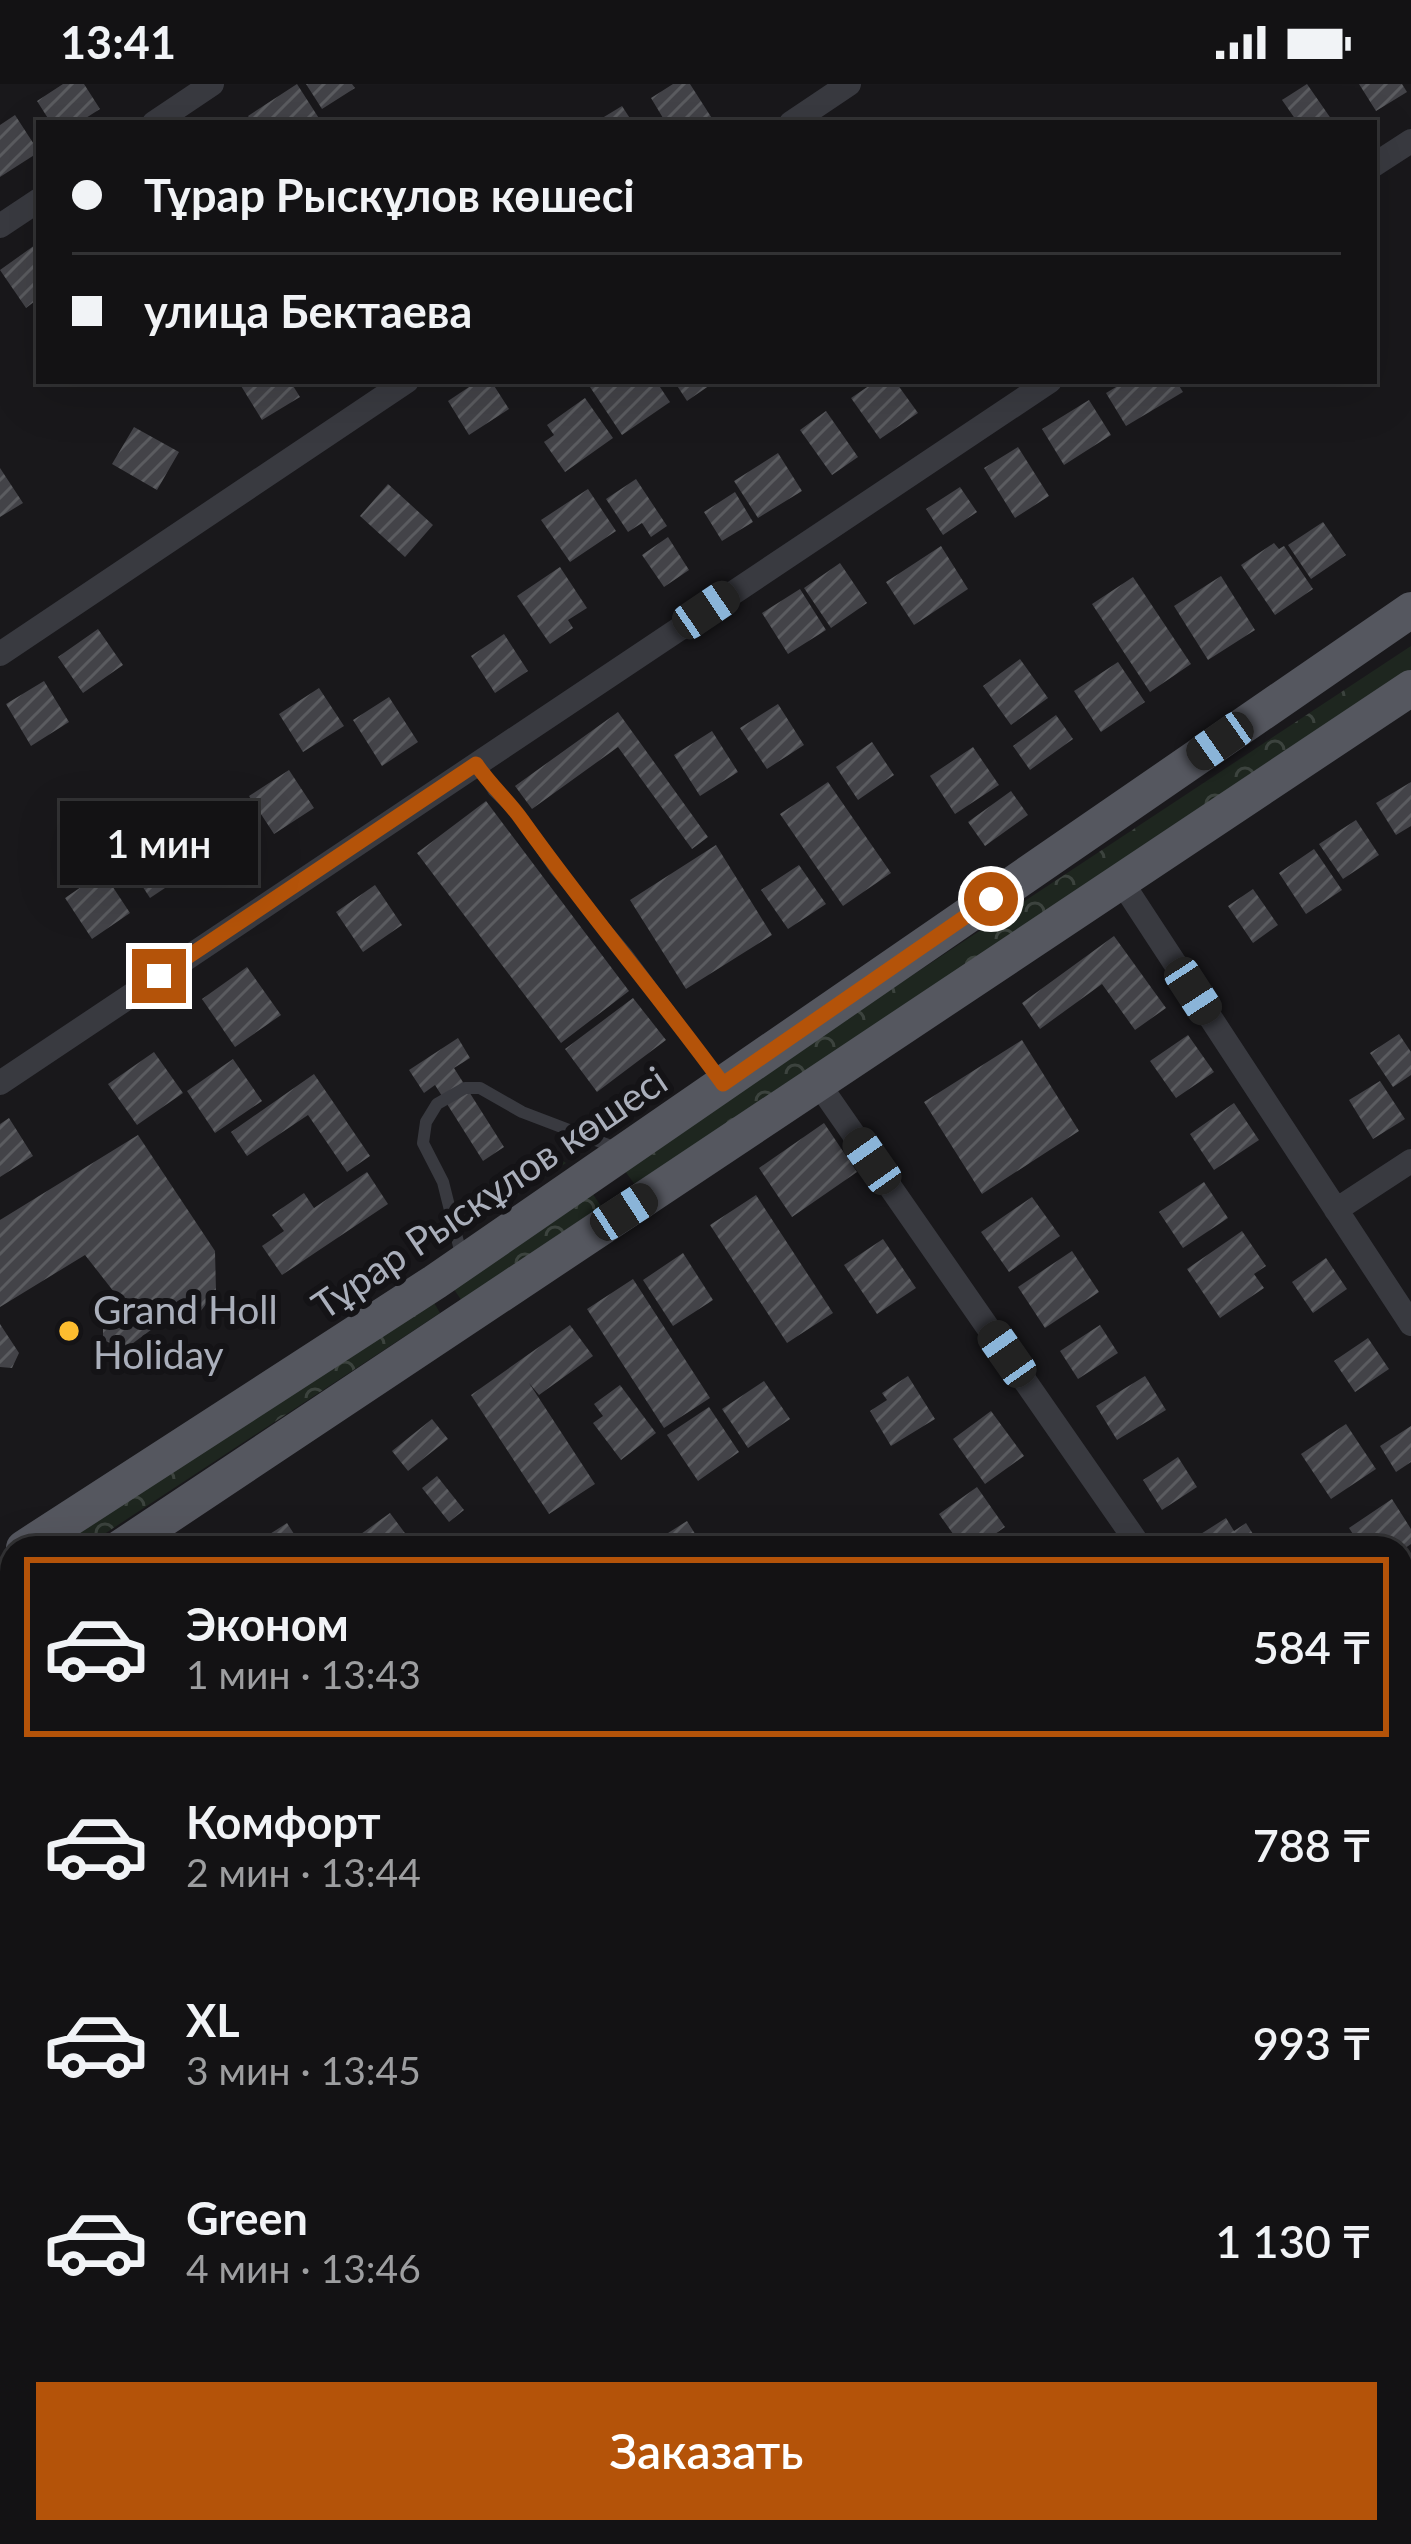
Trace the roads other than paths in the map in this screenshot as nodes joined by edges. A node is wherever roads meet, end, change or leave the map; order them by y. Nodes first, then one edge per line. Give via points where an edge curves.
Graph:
1 (212, 84) edge
2 (849, 84) edge
3 (158, 120) edge
4 (795, 120) edge
5 (1411, 141) edge
6 (1377, 163) edge
7 (36, 202) edge
8 (0, 226) edge
9 (403, 384) edge
10 (1046, 384) edge
11 (1411, 610) edge
12 (0, 654) edge
13 (1411, 688) edge
14 (476, 764) junction
15 (1121, 881) junction
16 (0, 1083) edge
17 (818, 1083) junction
18 (723, 1084) junction
19 (626, 1151) junction
20 (1411, 1161) edge
21 (593, 1173) junction
22 (1336, 1210) junction
23 (624, 1212) junction
24 (449, 1273) junction
25 (461, 1321) junction
26 (1411, 1324) edge
27 (43, 1536) edge
28 (138, 1536) edge
29 (1133, 1536) edge

1 - 3 street
2 - 4 street
5 - 6 street
7 - 8 street
9 - 12 street
10 - 14 street
11 - 18 main road, Тұрар Рыскұлов көшесі
13 - 15 main road
14 - 16 street
14 - 18 lane
15 - 17 main road
15 - 22 street
17 - 23 main road
17 - 29 street
18 - 19 main road, Тұрар Рыскұлов көшесі
19 - 21 main road, Тұрар Рыскұлов көшесі
19 - 24 lane via 480,1088 437,1104 423,1143 443,1182
20 - 22 street
21 - 23 main road
21 - 24 main road, Тұрар Рыскұлов көшесі
22 - 26 street
23 - 25 main road
24 - 25 main road
24 - 27 main road, Тұрар Рыскұлов көшесі
25 - 28 main road

